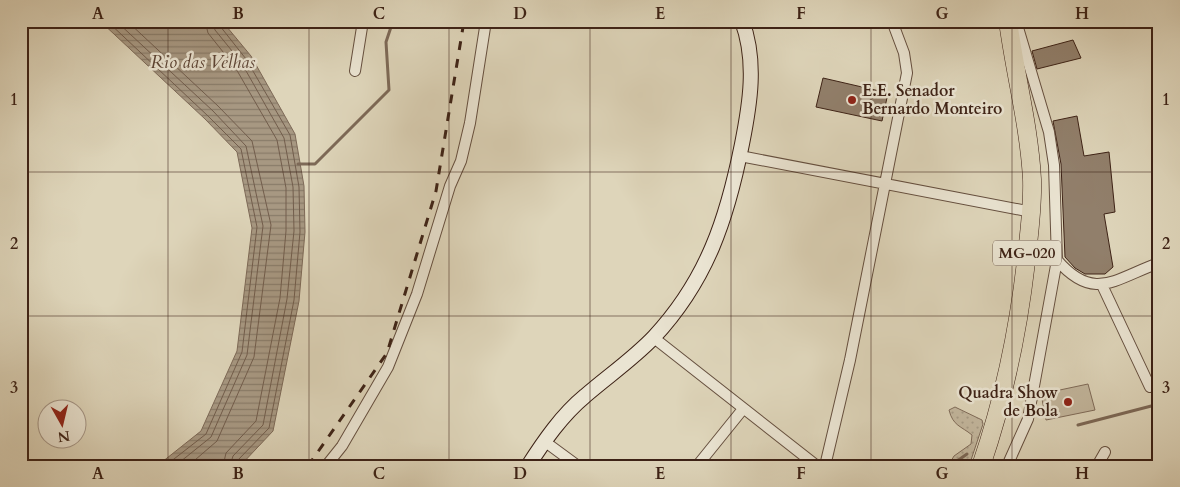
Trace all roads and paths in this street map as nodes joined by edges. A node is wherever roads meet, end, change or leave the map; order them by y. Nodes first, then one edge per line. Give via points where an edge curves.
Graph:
1 (363, 21) edge
2 (486, 21) edge
3 (742, 21) edge
4 (892, 21) edge
5 (1000, 21) edge
6 (1014, 28) edge
7 (355, 71) dead end
8 (740, 156) junction
9 (885, 184) junction
10 (1032, 212) junction
11 (1057, 260) junction
12 (1159, 263) edge
13 (1102, 285) junction
14 (654, 338) junction
15 (1150, 387) dead end
16 (743, 409) junction
17 (544, 441) junction
18 (1105, 452) dead end
19 (326, 466) edge
20 (528, 466) edge
21 (578, 466) edge
22 (697, 466) edge
23 (816, 466) edge
24 (825, 466) edge
25 (981, 466) edge
26 (1007, 466) edge
27 (1097, 466) edge

1 - 7 street
2 - 19 street via 461,161 450,186 417,294 388,367 342,446
3 - 8 main road via 749,48 751,83
4 - 9 street via 904,53 906,73
5 - 6 highway, MG-020
6 - 10 highway, MG-020 via 1032,179
6 - 11 street via 1049,132 1054,165
8 - 9 street
8 - 14 main road via 730,204 701,273 679,308
9 - 10 street
9 - 24 street
10 - 25 highway, MG-020 via 1012,359
11 - 13 street via 1068,273 1080,280
11 - 26 street via 1028,419
12 - 13 street
13 - 15 street
14 - 16 street
14 - 17 main road via 585,396
16 - 22 street
16 - 23 street
17 - 20 main road
17 - 21 street
18 - 27 street

